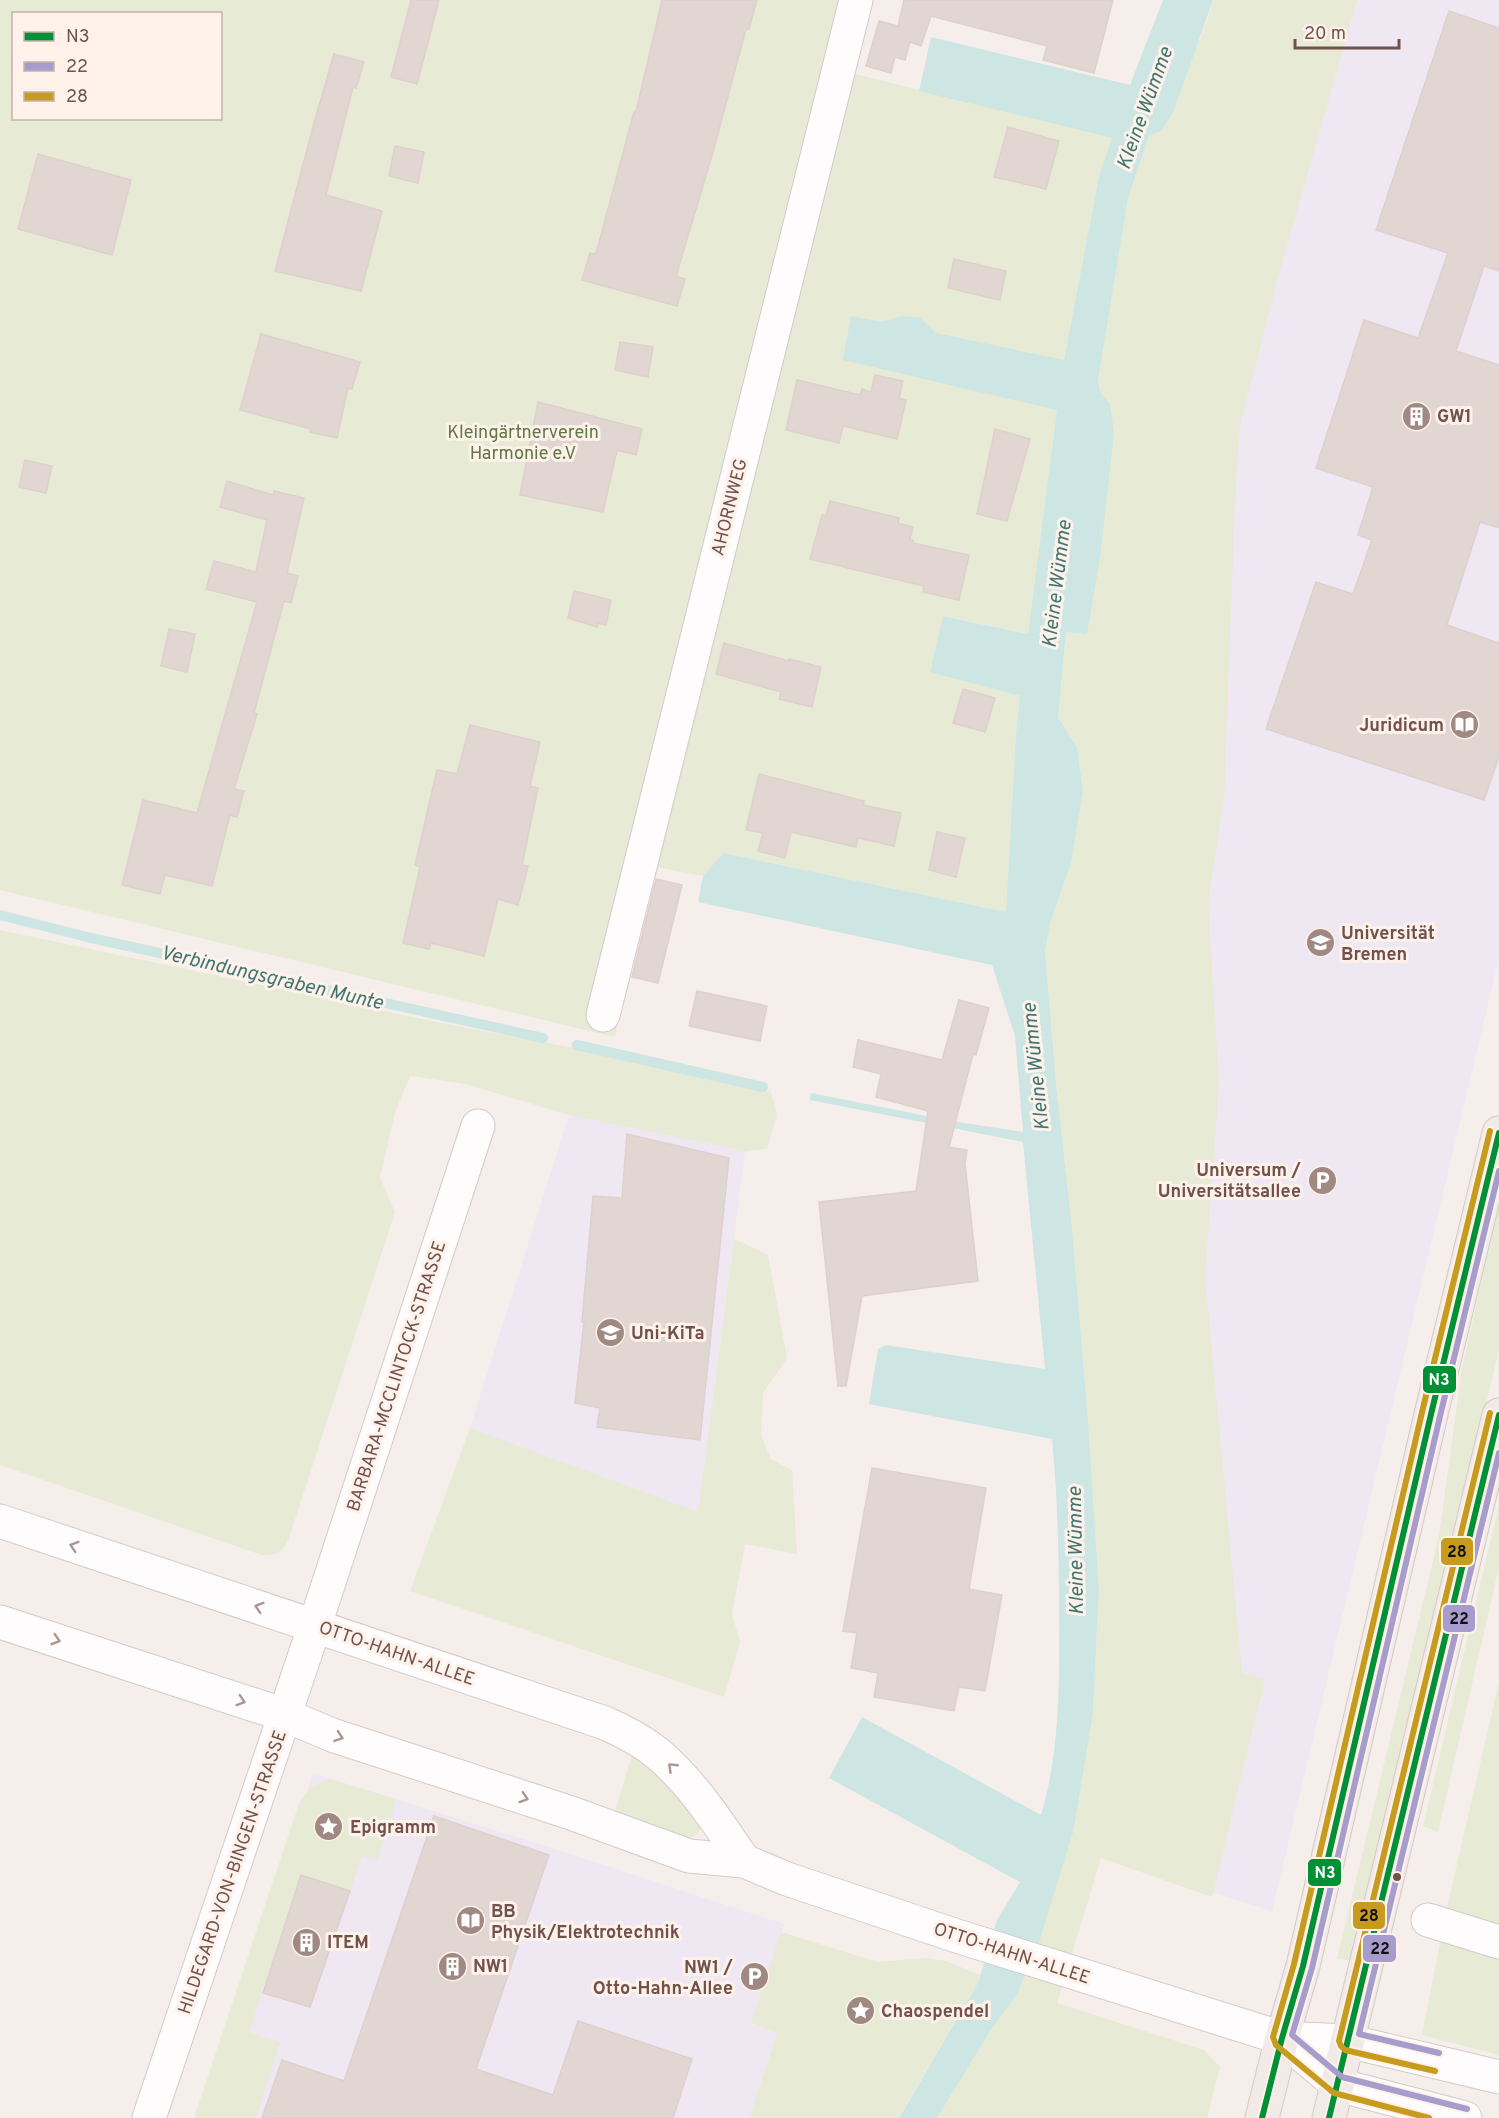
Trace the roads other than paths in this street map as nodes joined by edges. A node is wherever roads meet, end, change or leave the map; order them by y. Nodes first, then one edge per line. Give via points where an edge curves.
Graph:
1 (856, 0) edge
2 (603, 1015) dead end
3 (478, 1126) dead end
4 (1499, 1133) edge
5 (1499, 1415) edge
6 (0, 1521) edge
7 (0, 1622) edge
8 (315, 1625) junction
9 (285, 1715) junction
10 (744, 1861) junction
11 (1428, 1920) dead end
12 (1499, 1942) edge
13 (1282, 2038) junction
14 (1348, 2041) junction
15 (1499, 2077) edge
16 (1338, 2085) junction
17 (149, 2118) edge
18 (1262, 2118) edge
19 (1329, 2118) edge
20 (1465, 2118) edge

1 - 2 street, AHORNWEG
3 - 8 street, BARBARA-MCCLINTOCK-STRASSE
4 - 13 main road via 1303,1966
5 - 14 main road
8 -> 6 street, OTTO-HAHN-ALLEE
7 -> 9 street, OTTO-HAHN-ALLEE
8 - 9 street, HILDEGARD-VON-BINGEN-STRASSE
10 -> 8 street, OTTO-HAHN-ALLEE via 679,1774 631,1735
9 -> 10 street, OTTO-HAHN-ALLEE via 332,1735 689,1856
9 - 17 street, HILDEGARD-VON-BINGEN-STRASSE
10 - 13 street, OTTO-HAHN-ALLEE via 787,1880 957,1936
11 - 12 street
13 - 14 street
13 - 16 street
13 - 18 main road
14 - 15 street
14 - 16 main road
16 - 19 main road
16 - 20 street

